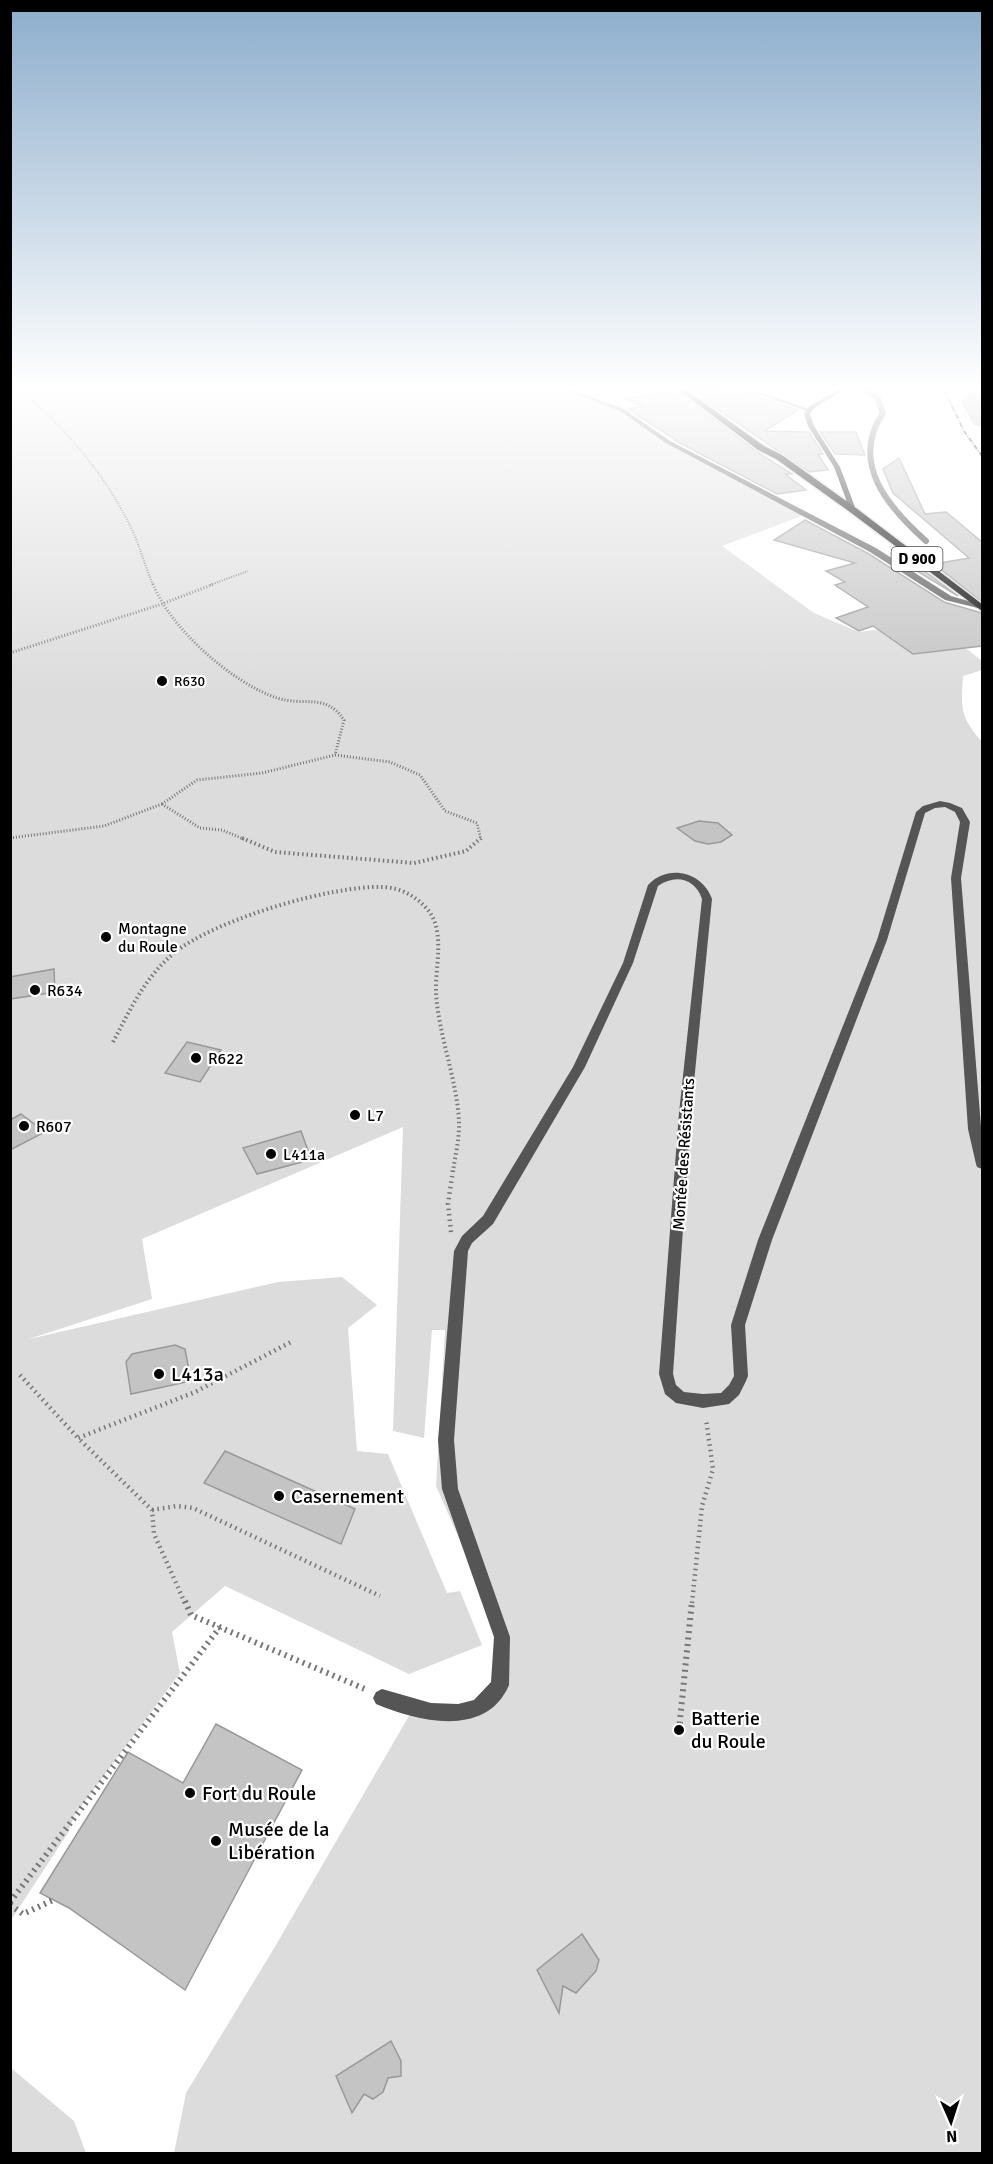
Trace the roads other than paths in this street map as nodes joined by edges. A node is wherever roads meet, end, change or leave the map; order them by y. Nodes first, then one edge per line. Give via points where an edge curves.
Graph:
1 (764, 491) edge
2 (826, 491) edge
3 (846, 491) edge
4 (883, 491) edge
5 (853, 510) junction
6 (926, 541) dead end
7 (982, 607) edge
8 (982, 1164) edge
9 (382, 1698) road end

1 - 7 street via 873,550 948,598
2 - 5 main road
3 - 5 main road
4 - 6 lane via 900,518
5 - 7 main road, D 900
8 - 9 street, Montée des Résistants via 974,1129 956,878 965,822 956,808 935,804 921,812 882,940 765,1240 738,1325 741,1376 724,1399 681,1398 670,1389 666,1374 685,1113 707,899 705,889 697,881 674,875 660,878 653,885 628,963 579,1067 488,1220 458,1252 460,1279 447,1462 450,1489 502,1637 500,1685 478,1707 451,1713 414,1709

